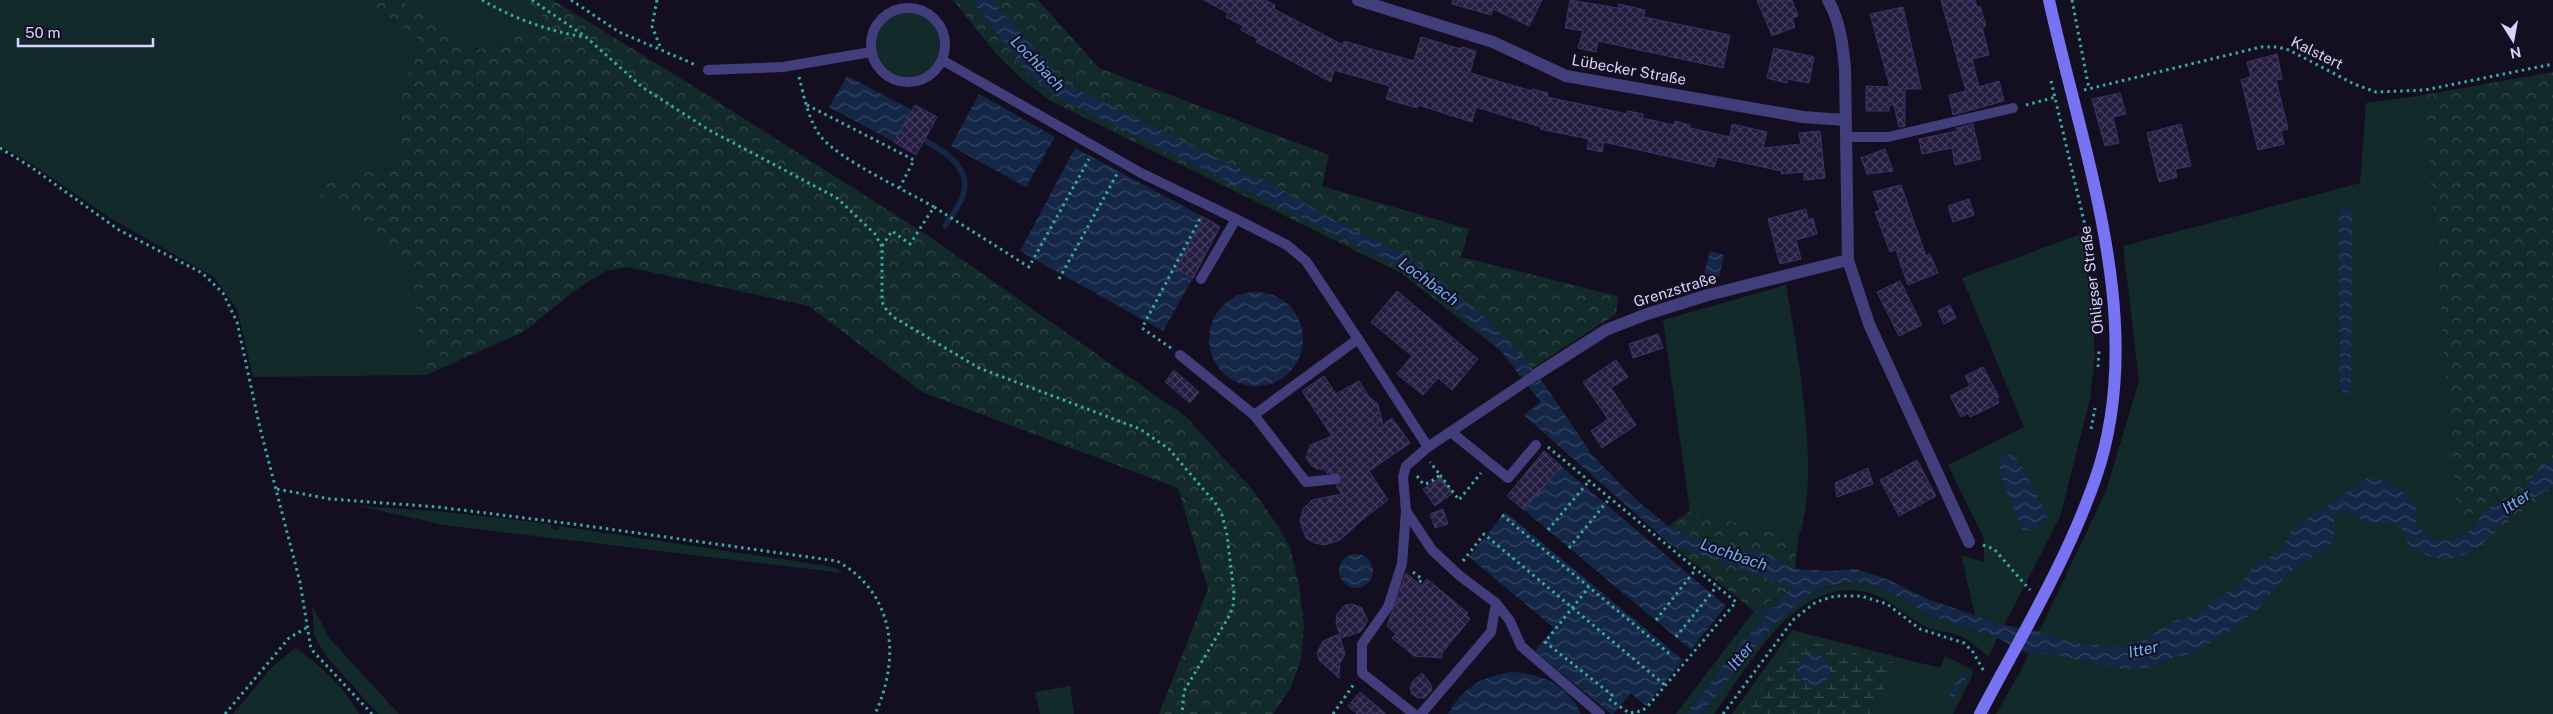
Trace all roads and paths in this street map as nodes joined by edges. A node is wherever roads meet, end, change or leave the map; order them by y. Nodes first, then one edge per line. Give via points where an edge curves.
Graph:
1 (482, 0) edge
2 (532, 0) edge
3 (570, 0) edge
4 (657, 0) edge
5 (1358, 0) edge
6 (1828, 0) edge
7 (2049, 0) edge
8 (2072, 0) edge
9 (586, 37) junction
10 (661, 49) junction
11 (871, 52) junction
12 (942, 60) junction
13 (2553, 64) edge
14 (795, 65) junction
15 (708, 70) joint
16 (2050, 78) dead end
17 (2089, 89) junction
18 (2071, 94) junction
19 (2055, 98) junction
20 (807, 104) junction
21 (2013, 108) joint
22 (1845, 120) junction
23 (1845, 137) junction
24 (0, 148) edge
25 (1090, 156) dead end
26 (1118, 171) dead end
27 (900, 187) junction
28 (934, 206) junction
29 (1202, 216) dead end
30 (1236, 219) junction
31 (2089, 244) dead end
32 (882, 247) junction
33 (1848, 260) junction
34 (1060, 279) dead end
35 (1201, 279) dead end
36 (1358, 339) junction
37 (2099, 347) dead end
38 (1180, 355) joint
39 (1537, 374) joint
40 (2098, 377) dead end
41 (2095, 405) dead end
42 (1254, 415) junction
43 (1451, 432) junction
44 (2090, 432) dead end
45 (1536, 445) joint
46 (1425, 450) junction
47 (1490, 462) junction
48 (1408, 464) junction
49 (1440, 475) junction
50 (1336, 479) dead end
51 (1589, 481) junction
52 (277, 489) junction
53 (1610, 498) junction
54 (1406, 512) junction
55 (1502, 515) dead end
56 (1548, 530) dead end
57 (1969, 542) joint
58 (1569, 548) dead end
59 (1696, 569) junction
60 (1455, 571) junction
61 (2034, 582) dead end
62 (1716, 586) junction
63 (1590, 587) junction
64 (2030, 590) junction
65 (2026, 597) dead end
66 (1496, 603) junction
67 (1572, 609) junction
68 (1656, 620) dead end
69 (306, 628) junction
70 (1676, 637) dead end
71 (1671, 655) dead end
72 (1362, 673) junction
73 (1665, 685) junction
74 (1993, 690) junction
75 (225, 714) edge
76 (372, 714) edge
77 (875, 714) edge
78 (1182, 714) edge
79 (1333, 714) edge
80 (1414, 714) edge
81 (1421, 714) edge
82 (1600, 714) edge
83 (1634, 714) edge
84 (1723, 714) edge
85 (1980, 714) edge

1 - 9 path via 557,32
2 - 9 path
3 - 10 path via 619,32
4 - 10 path via 652,26
5 - 22 street, Lübecker Straße via 1493,42 1566,76 1803,117
6 - 22 street via 1842,39
7 - 18 main road, Ohligser Straße
8 - 17 path
9 - 32 path via 642,87 708,130 837,198 875,234
10 - 15 path
11 - 12 lane via 882,72 904,82 926,77
11 - 12 lane via 870,40 880,19 900,8 912,7 928,14 941,26 945,37
11 - 14 lane
12 - 30 lane via 1141,173
13 - 17 path, Kalstert via 2425,90 2384,92 2354,84 2278,46 2261,47
14 - 15 lane
14 - 20 path
16 - 19 path
17 - 18 path, Kalstert
18 - 19 path
18 - 74 main road, Ohligser Straße via 2098,202 2111,282 2116,323 2113,397 2094,484 2073,538
19 - 21 path
19 - 31 path
20 - 27 path via 821,137 837,152
20 - 27 path via 914,160
21 - 23 lane via 1888,137
22 - 23 street
23 - 33 street
24 - 52 path via 119,230 202,273 223,293 237,322
25 - 28 path via 1029,268
26 - 34 path
27 - 28 path
28 - 32 path via 910,244 892,231
29 - 38 path via 1142,328
30 - 35 lane
30 - 36 lane via 1297,252
32 - 78 path via 882,302 895,318 980,368 1140,430 1168,449 1216,504 1227,534 1233,607 1184,691
33 - 39 street, Grenzstraße via 1708,295 1647,314 1606,330
33 - 57 street via 1869,324
36 - 42 lane
36 - 46 lane
37 - 40 path
38 - 42 lane
39 - 43 lane, Grenzstraße
41 - 44 path
42 - 50 lane via 1306,482
43 - 46 lane, Grenzstraße
43 - 47 lane
45 - 47 lane via 1508,478
45 - 51 path via 1541,441
46 - 48 lane, Grenzstraße
46 - 49 path
47 - 49 path via 1459,500
48 - 49 path via 1423,484
48 - 54 lane via 1403,476
51 - 53 path
51 - 56 path
52 - 69 path via 300,582
52 - 77 path via 330,499 438,507 837,561 857,574 871,589 888,628 889,665
53 - 58 path
53 - 59 path
54 - 60 lane via 1432,550
54 - 72 lane via 1402,564 1388,607 1362,644
55 - 63 path
57 - 64 path via 1994,548
59 - 62 path
59 - 68 path
60 - 66 lane
60 - 67 path via 1484,534
61 - 64 path
62 - 70 path
62 - 73 path via 1736,602
63 - 67 path
63 - 71 path
64 - 65 path
66 - 81 lane via 1491,632
66 - 82 lane via 1510,621 1521,646
67 - 73 path
67 - 83 path via 1545,642 1612,695 1609,698 1624,712
69 - 75 path via 289,638
69 - 76 path via 311,648
72 - 79 path
72 - 80 lane
73 - 83 path via 1642,711
74 - 84 path via 1973,652 1964,643 1920,629 1887,604 1861,596 1835,596 1816,602 1794,619
74 - 85 main road, Ohligser Straße

